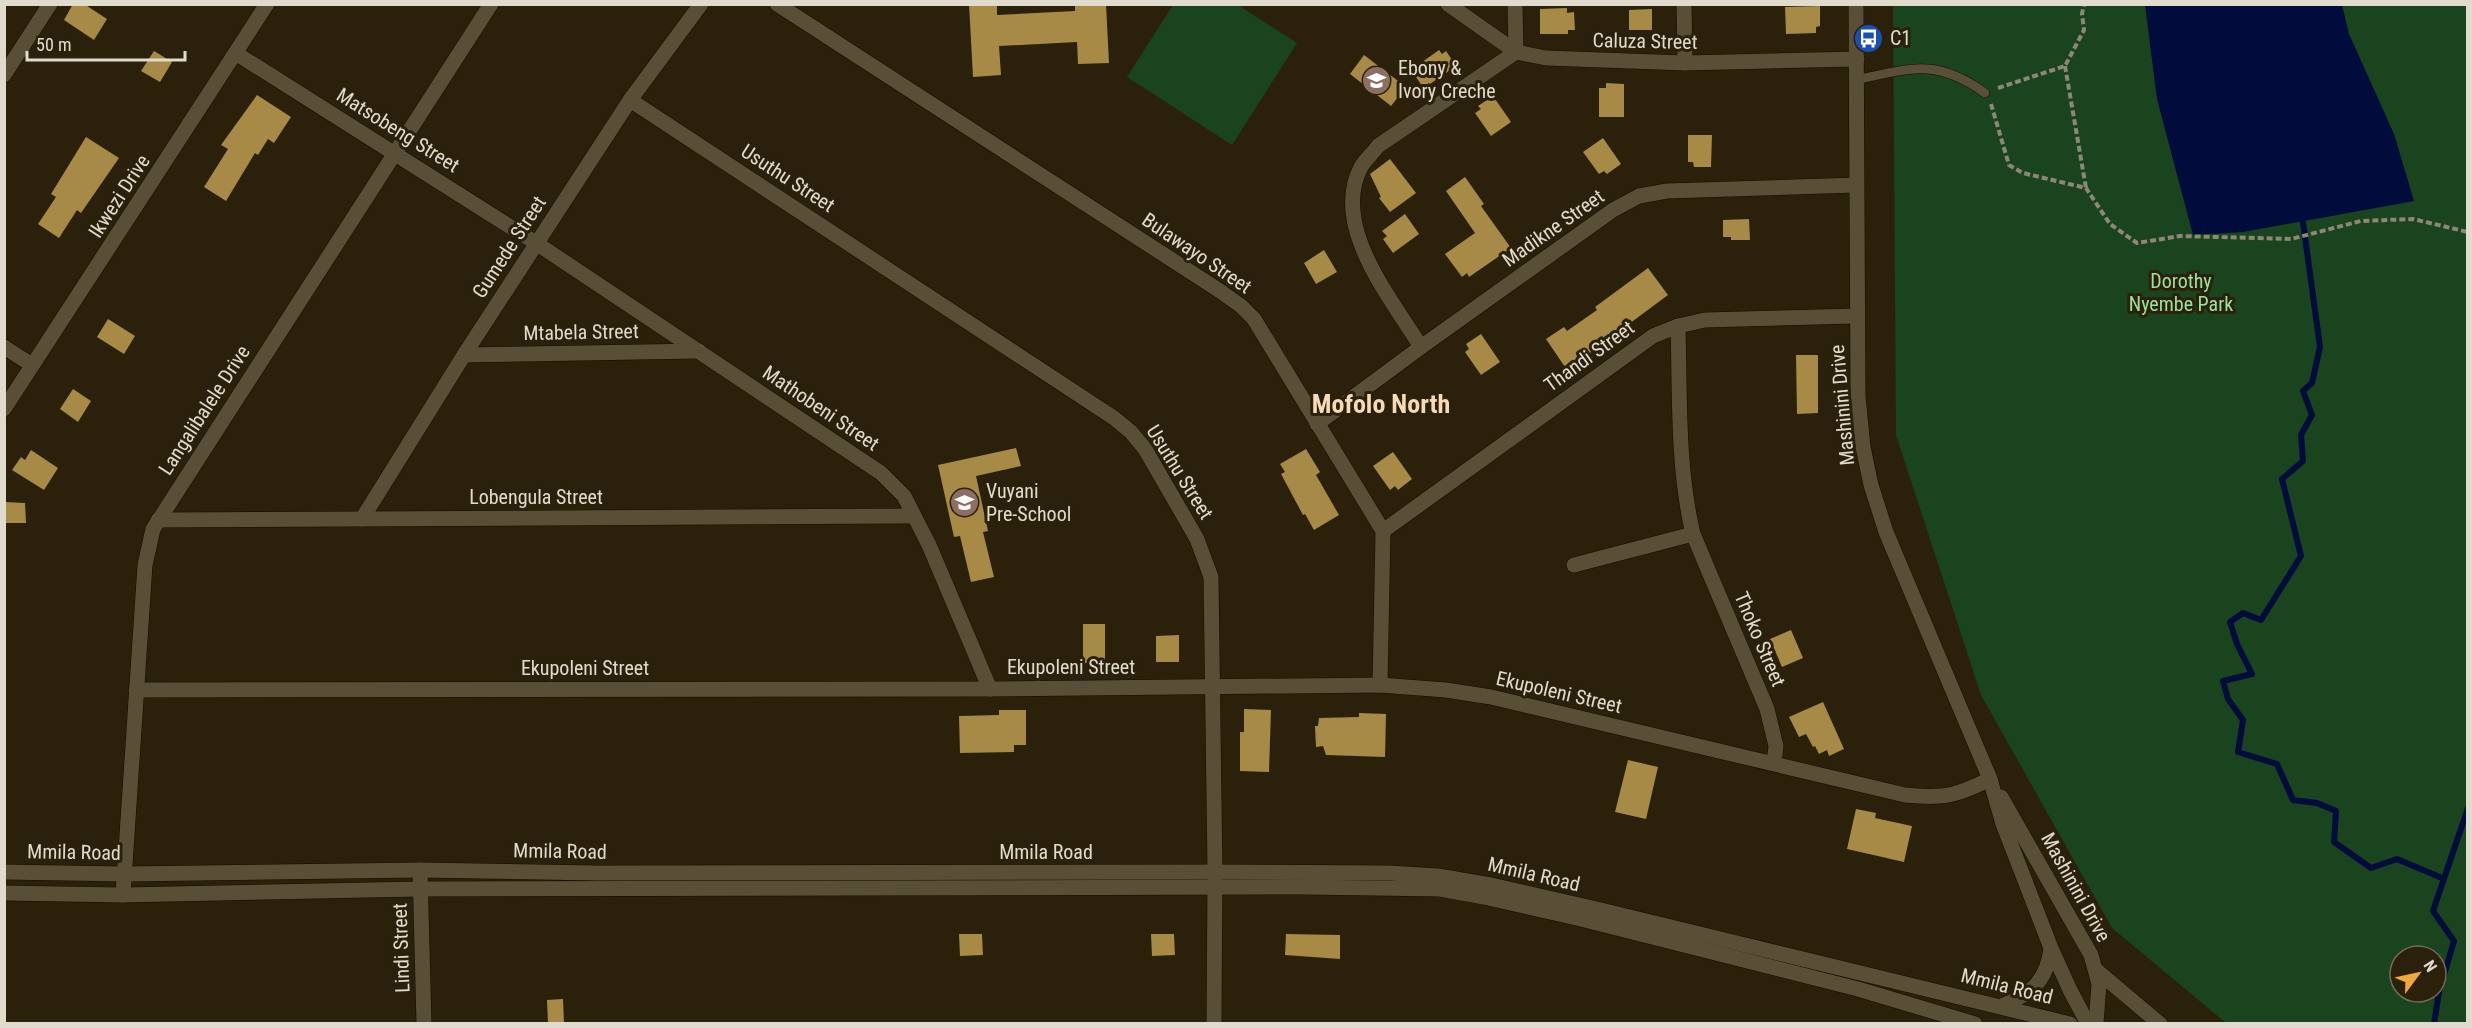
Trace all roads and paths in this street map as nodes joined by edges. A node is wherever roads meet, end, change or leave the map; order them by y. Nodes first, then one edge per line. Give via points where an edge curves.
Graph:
1 (50, 4) edge
2 (267, 4) edge
3 (491, 4) edge
4 (701, 4) edge
5 (777, 4) edge
6 (1448, 4) edge
7 (1515, 4) edge
8 (1684, 4) edge
9 (1856, 4) edge
10 (2085, 4) edge
11 (1515, 52) junction
12 (237, 54) junction
13 (1857, 59) junction
14 (1685, 63) junction
15 (2065, 66) junction
16 (4, 75) edge
17 (1857, 80) junction
18 (1986, 93) junction
19 (630, 100) junction
20 (395, 153) junction
21 (1856, 185) junction
22 (2086, 188) junction
23 (2468, 232) edge
24 (536, 243) junction
25 (1856, 316) junction
26 (1678, 326) junction
27 (4, 346) edge
28 (1421, 347) junction
29 (699, 351) junction
30 (464, 355) junction
31 (32, 365) junction
32 (4, 410) edge
33 (1317, 424) junction
34 (914, 516) junction
35 (362, 519) junction
36 (158, 520) junction
37 (1383, 531) junction
38 (1693, 534) junction
39 (1574, 565) dead end
40 (1380, 685) junction
41 (1214, 688) junction
42 (990, 689) junction
43 (136, 690) junction
44 (1774, 763) junction
45 (1990, 779) junction
46 (420, 870) junction
47 (4, 872) edge
48 (124, 874) junction
49 (1215, 880) junction
50 (420, 889) junction
51 (4, 893) edge
52 (123, 895) junction
53 (2052, 948) junction
54 (2096, 970) junction
55 (2002, 1006) junction
56 (424, 1023) edge
57 (1214, 1023) edge
58 (1975, 1023) edge
59 (2070, 1023) edge
60 (2088, 1023) edge
61 (2096, 1023) edge
62 (2160, 1023) edge

1 - 16 street
2 - 12 street, Ikwezi Drive
3 - 20 street, Langalibalele Drive
4 - 19 street, Gumede Street
5 - 33 street, Bulawayo Street via 1241,306 1263,331
6 - 11 street, Caluza Street
7 - 11 street
8 - 14 street
9 - 13 street, Mashinini Drive
10 - 15 path via 2084,30
11 - 14 street, Caluza Street via 1566,60
11 - 28 street via 1378,146 1361,166 1354,187 1354,228 1363,253
12 - 20 street, Matsobeng Street
12 - 31 street, Ikwezi Drive
13 - 14 street, Caluza Street
13 - 17 street, Mashinini Drive
15 - 18 path
15 - 22 path
17 - 18 lane via 1917,67 1964,78
17 - 21 street, Mashinini Drive
18 - 22 path via 2009,165 2023,173
19 - 24 street, Gumede Street
19 - 41 street, Usuthu Street via 1131,432 1145,449 1205,558 1213,596
20 - 24 street, Matsobeng Street
20 - 36 street, Langalibalele Drive
21 - 25 street, Mashinini Drive
21 - 28 street, Madikne Street via 1667,191 1639,196 1613,210
22 - 23 path via 2110,224 2137,243 2180,236 2291,239 2361,221 2413,219
24 - 29 street, Mathobeni Street
24 - 30 street, Gumede Street
25 - 26 street, Thandi Street via 1705,320
25 - 45 street, Mashinini Drive via 1858,396 1871,485 1905,580
26 - 37 street, Thandi Street via 1653,336
26 - 38 street, Thoko Street via 1682,472
27 - 31 street
28 - 33 street, Madikne Street
29 - 30 street, Mtabela Street
29 - 34 street, Mathobeni Street via 881,473 904,496
30 - 35 street, Gumede Street
31 - 32 street, Ikwezi Drive
33 - 37 street, Bulawayo Street
34 - 35 street, Lobengula Street
34 - 42 street, Mathobeni Street
35 - 36 street, Lobengula Street
36 - 43 street, Langalibalele Drive via 146,551
37 - 40 street
38 - 39 street
38 - 44 street, Thoko Street via 1767,709 1776,746
40 - 41 street, Ekupoleni Street
40 - 44 street, Ekupoleni Street via 1491,698
41 - 42 street, Ekupoleni Street
41 - 49 street, Usuthu Street
42 - 43 street, Ekupoleni Street
43 - 48 street, Langalibalele Drive
44 - 45 street, Ekupoleni Street via 1927,797 1954,795
45 - 53 street, Mashinini Drive via 2003,824
45 - 54 street, Mashinini Drive via 2082,938
46 - 48 street, Mmila Road
46 - 49 street, Mmila Road
46 - 50 street, Lindi Street
47 - 48 street, Mmila Road
48 - 52 street, Langalibalele Drive
49 - 50 street, Mmila Road
49 - 55 street, Mmila Road via 1390,873 1459,878
49 - 57 street, Usuthu Street
49 - 58 street, Mmila Road via 1440,889 1581,919 1858,989
50 - 52 street, Mmila Road
50 - 56 street, Lindi Street
51 - 52 street, Mmila Road
53 - 55 street via 2047,972 2036,985
53 - 60 street, Mashinini Drive
54 - 61 street, Mashinini Drive
54 - 62 street
55 - 59 street, Mmila Road

